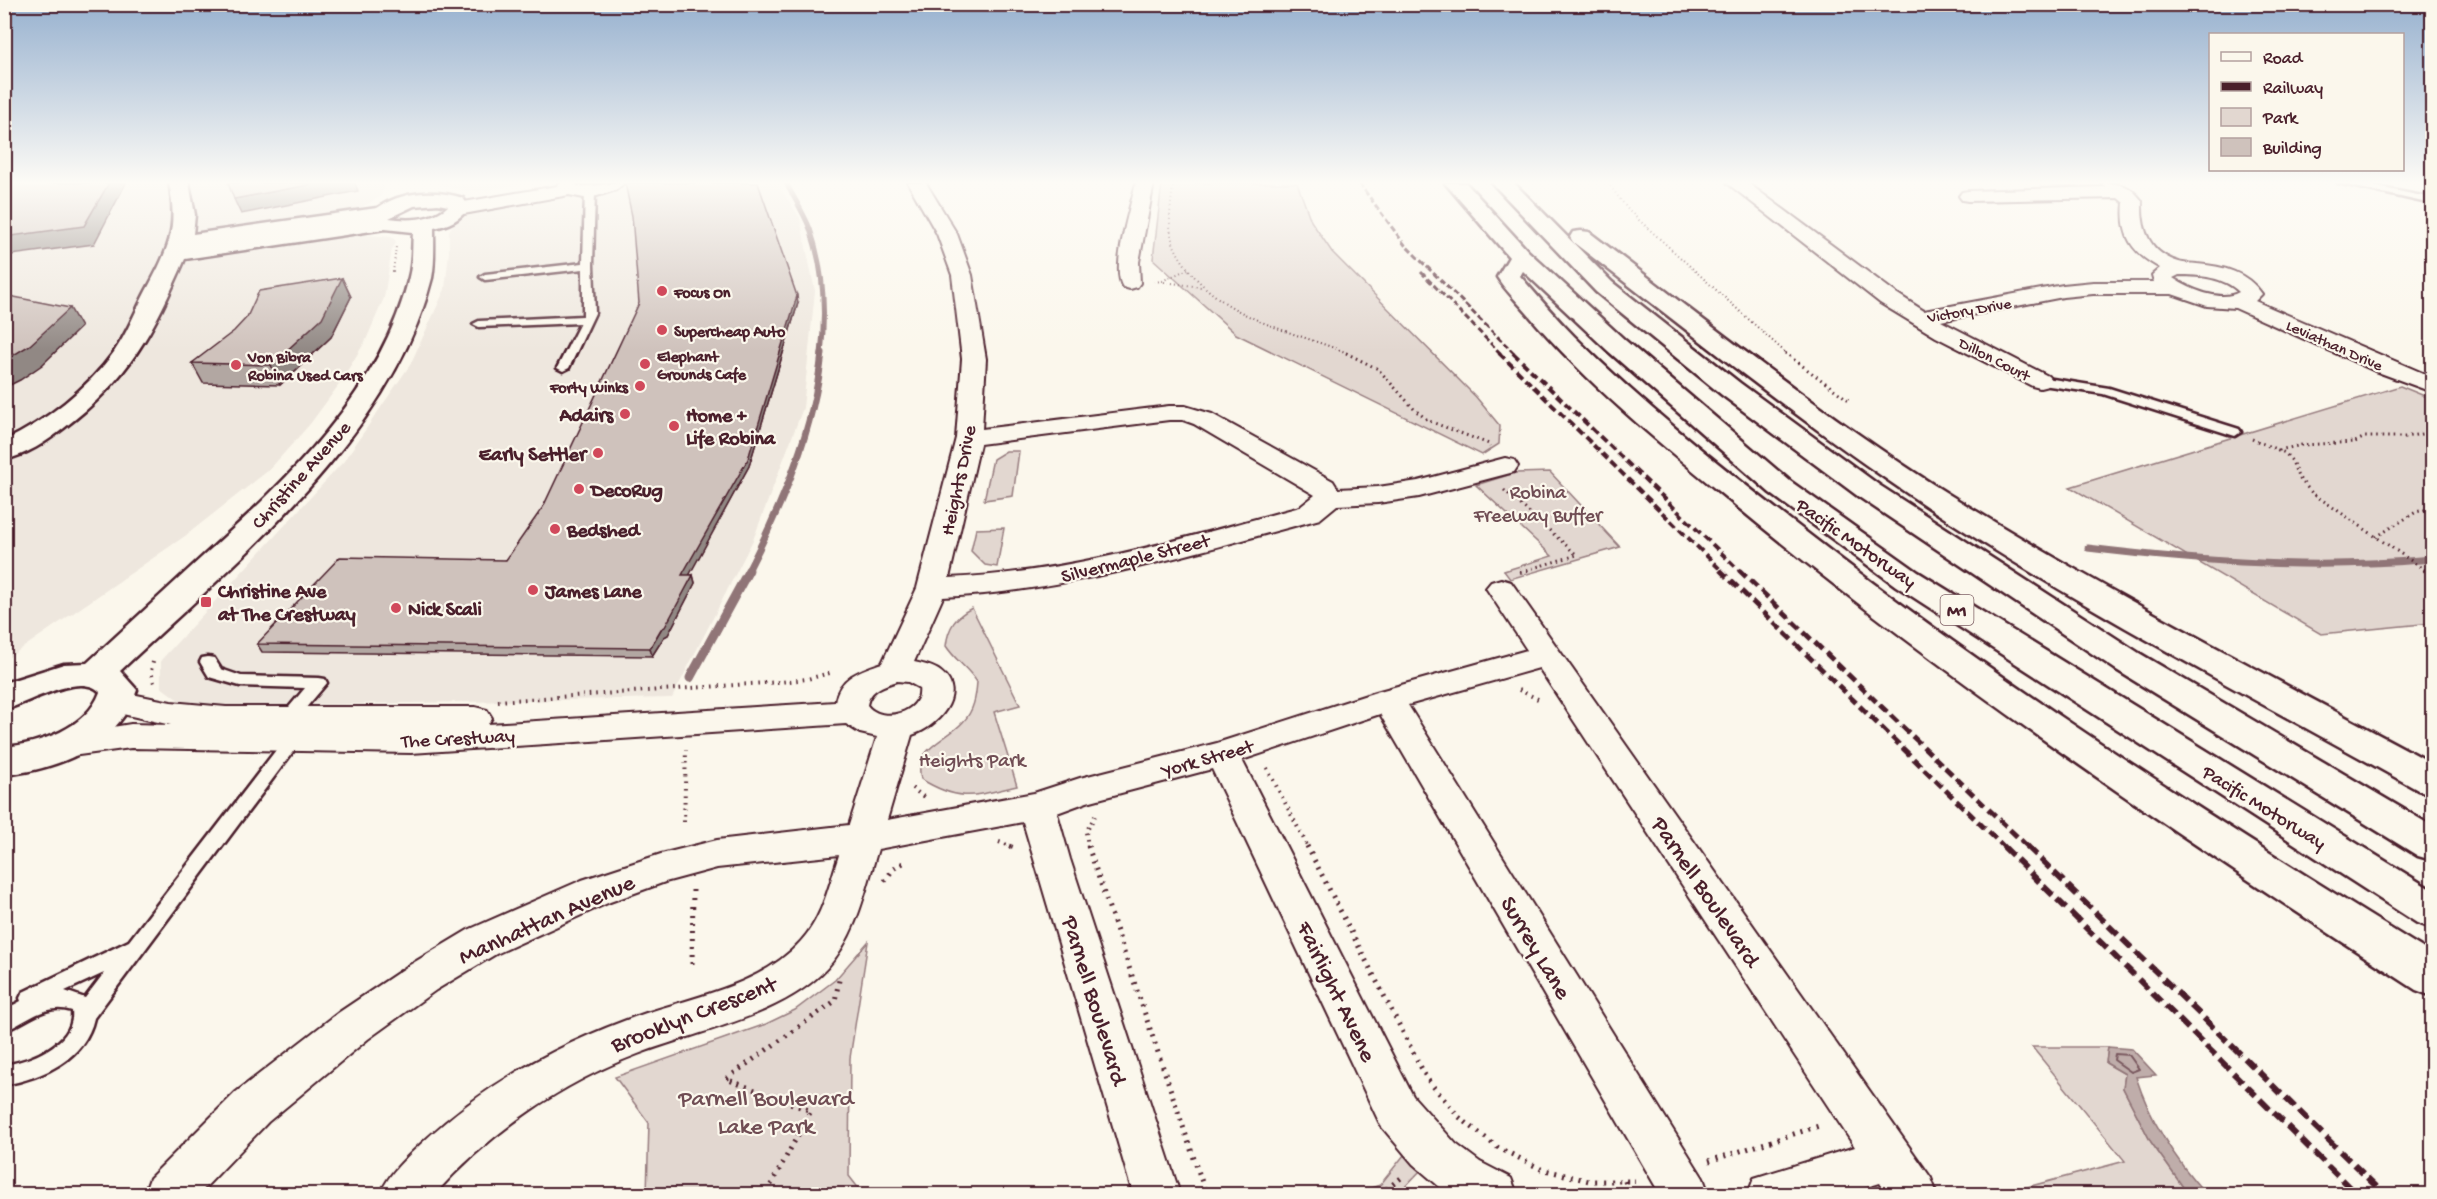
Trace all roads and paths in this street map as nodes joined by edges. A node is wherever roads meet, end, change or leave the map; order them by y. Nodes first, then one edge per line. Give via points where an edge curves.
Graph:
1 (181, 239) edge
2 (241, 239) edge
3 (416, 239) edge
4 (589, 239) edge
5 (949, 239) edge
6 (1133, 239) edge
7 (1172, 239) edge
8 (1504, 239) edge
9 (1557, 239) edge
10 (1584, 239) edge
11 (1660, 239) edge
12 (1810, 239) edge
13 (2136, 239) edge
14 (399, 242) dead end
15 (179, 248) junction
16 (1521, 256) junction
17 (588, 265) junction
18 (1188, 269) junction
19 (393, 273) dead end
20 (485, 277) dead end
21 (2174, 278) junction
22 (1162, 281) junction
23 (1130, 283) joint
24 (1202, 288) junction
25 (1920, 318) junction
26 (586, 319) junction
27 (479, 324) dead end
28 (563, 368) dead end
29 (2040, 381) joint
30 (2433, 385) edge
31 (1850, 401) dead end
32 (2235, 432) joint
33 (2433, 432) edge
34 (2423, 433) junction
35 (969, 438) junction
36 (2433, 438) edge
37 (2278, 450) junction
38 (4, 452) edge
39 (1499, 468) junction
40 (1330, 497) junction
41 (2433, 508) edge
42 (2376, 537) junction
43 (2432, 575) edge
44 (932, 588) junction
45 (1501, 588) joint
46 (1546, 655) junction
47 (153, 659) dead end
48 (208, 662) dead end
49 (895, 670) junction
50 (106, 689) junction
51 (158, 689) dead end
52 (1507, 689) dead end
53 (849, 691) junction
54 (4, 698) edge
55 (1388, 700) junction
56 (495, 701) dead end
57 (1550, 708) dead end
58 (898, 726) junction
59 (290, 730) junction
60 (64, 745) junction
61 (686, 746) dead end
62 (4, 761) edge
63 (1240, 763) junction
64 (1278, 765) dead end
65 (1267, 768) junction
66 (2433, 780) edge
67 (908, 782) dead end
68 (933, 800) dead end
69 (1037, 806) junction
70 (684, 822) dead end
71 (862, 838) junction
72 (987, 839) dead end
73 (2433, 844) edge
74 (1088, 850) dead end
75 (1022, 853) dead end
76 (916, 858) dead end
77 (882, 885) dead end
78 (693, 890) dead end
79 (2433, 911) edge
80 (141, 940) junction
81 (692, 964) dead end
82 (841, 965) dead end
83 (2433, 977) edge
84 (4, 1013) edge
85 (86, 1014) junction
86 (4, 1022) edge
87 (4, 1075) edge
88 (1815, 1115) dead end
89 (1822, 1125) junction
90 (1827, 1133) dead end
91 (1408, 1171) dead end
92 (1901, 1177) edge
93 (1625, 1181) junction
94 (1680, 1184) edge
95 (767, 1192) junction
96 (167, 1194) edge
97 (404, 1194) edge
98 (746, 1194) edge
99 (814, 1194) edge
100 (1157, 1194) edge
101 (1206, 1194) edge
102 (1380, 1194) edge
103 (1494, 1194) edge
104 (1629, 1194) edge
105 (1771, 1194) edge

1 - 15 main road
2 - 15 main road
3 - 50 main road, Christine Avenue via 421,276 404,328 378,380 299,481
4 - 17 lane
5 - 35 street, Heights Drive via 962,275 974,359
6 - 23 street
7 - 18 path
8 - 16 main road, Pacific Motorway / M1
9 - 73 main road via 1605,286 1731,389 1869,491 2127,661
10 - 66 main road via 1756,373 1939,501 2109,603
11 - 31 path via 1789,356
12 - 25 street, Victory Drive
13 - 21 street, Leviathan Drive
14 - 19 path via 394,251
15 - 38 main road via 130,347 117,364 71,408 29,440
16 - 79 main road, Pacific Motorway / M1 via 1617,346 1780,487 1898,572
16 - 83 main road via 1508,277 1565,341 1681,446 1832,569 2053,728
17 - 20 lane
17 - 26 lane via 590,313
18 - 22 path
18 - 24 path
21 - 25 street, Victory Drive via 2063,291
21 - 30 street, Leviathan Drive via 2203,298 2238,301
22 - 23 path
22 - 24 path
24 - 39 path via 1217,300 1278,329 1374,366 1423,417 1489,444
25 - 29 street, Dillon Court
26 - 27 lane
26 - 28 lane
29 - 32 lane via 2105,391
32 - 37 path
33 - 34 path
34 - 36 path
34 - 37 path
35 - 40 street via 1185,413 1203,419 1324,487
35 - 44 street, Heights Drive
37 - 42 path via 2292,461 2298,477 2312,493
39 - 40 street via 1410,491
39 - 45 path via 1577,555 1495,579
40 - 44 street, Silvermaple Street via 1310,513 1129,561 1018,583
41 - 42 path via 2415,512
42 - 43 path
44 - 49 street, Heights Drive
45 - 46 street, Parnell Boulevard
46 - 55 street, York Street
46 - 92 street, Parnell Boulevard
47 - 51 path via 152,680
48 - 59 lane via 215,673 240,681 319,683
49 - 53 street
49 - 58 street via 909,670 930,679 936,687 932,706
50 - 54 main road via 71,675
50 - 59 street, The Crestway via 142,710
50 - 60 main road, Christine Avenue via 106,717
52 - 57 path via 1530,693
53 - 56 path via 807,679
53 - 58 street via 859,720 883,727
53 - 59 street, The Crestway via 411,741
55 - 63 street, York Street
55 - 94 street, Surrey Lane
58 - 71 street, Brooklyn Crescent
59 - 60 street, The Crestway via 131,736
59 - 80 lane
60 - 62 main road, Christine Avenue
61 - 70 path
63 - 65 path
63 - 69 street, York Street via 1080,790
63 - 103 street, Fairlight Avene via 1398,1111 1439,1161 1472,1185
64 - 65 path
65 - 93 path via 1427,1079 1453,1113 1525,1164 1589,1181
67 - 68 path via 917,794
69 - 71 street, York Street
69 - 100 street, Parnell Boulevard
71 - 96 street, Manhattan Avenue via 717,854 661,869 596,891 482,942 422,978 303,1064 252,1107
71 - 97 street, Brooklyn Crescent via 835,927 819,950 793,973 753,994 600,1049 545,1077 482,1120
72 - 75 path
74 - 101 path
76 - 77 path via 893,868
78 - 81 path
80 - 84 lane via 108,962
80 - 85 lane
82 - 95 path via 836,1001 726,1079 811,1111
85 - 86 lane via 73,1000 61,999 29,1007
85 - 87 lane via 75,1039 61,1052 26,1071
88 - 89 path
89 - 90 path
89 - 94 path
91 - 102 path
92 - 105 street
93 - 94 path via 1658,1178
93 - 104 path
95 - 98 path
95 - 99 path

